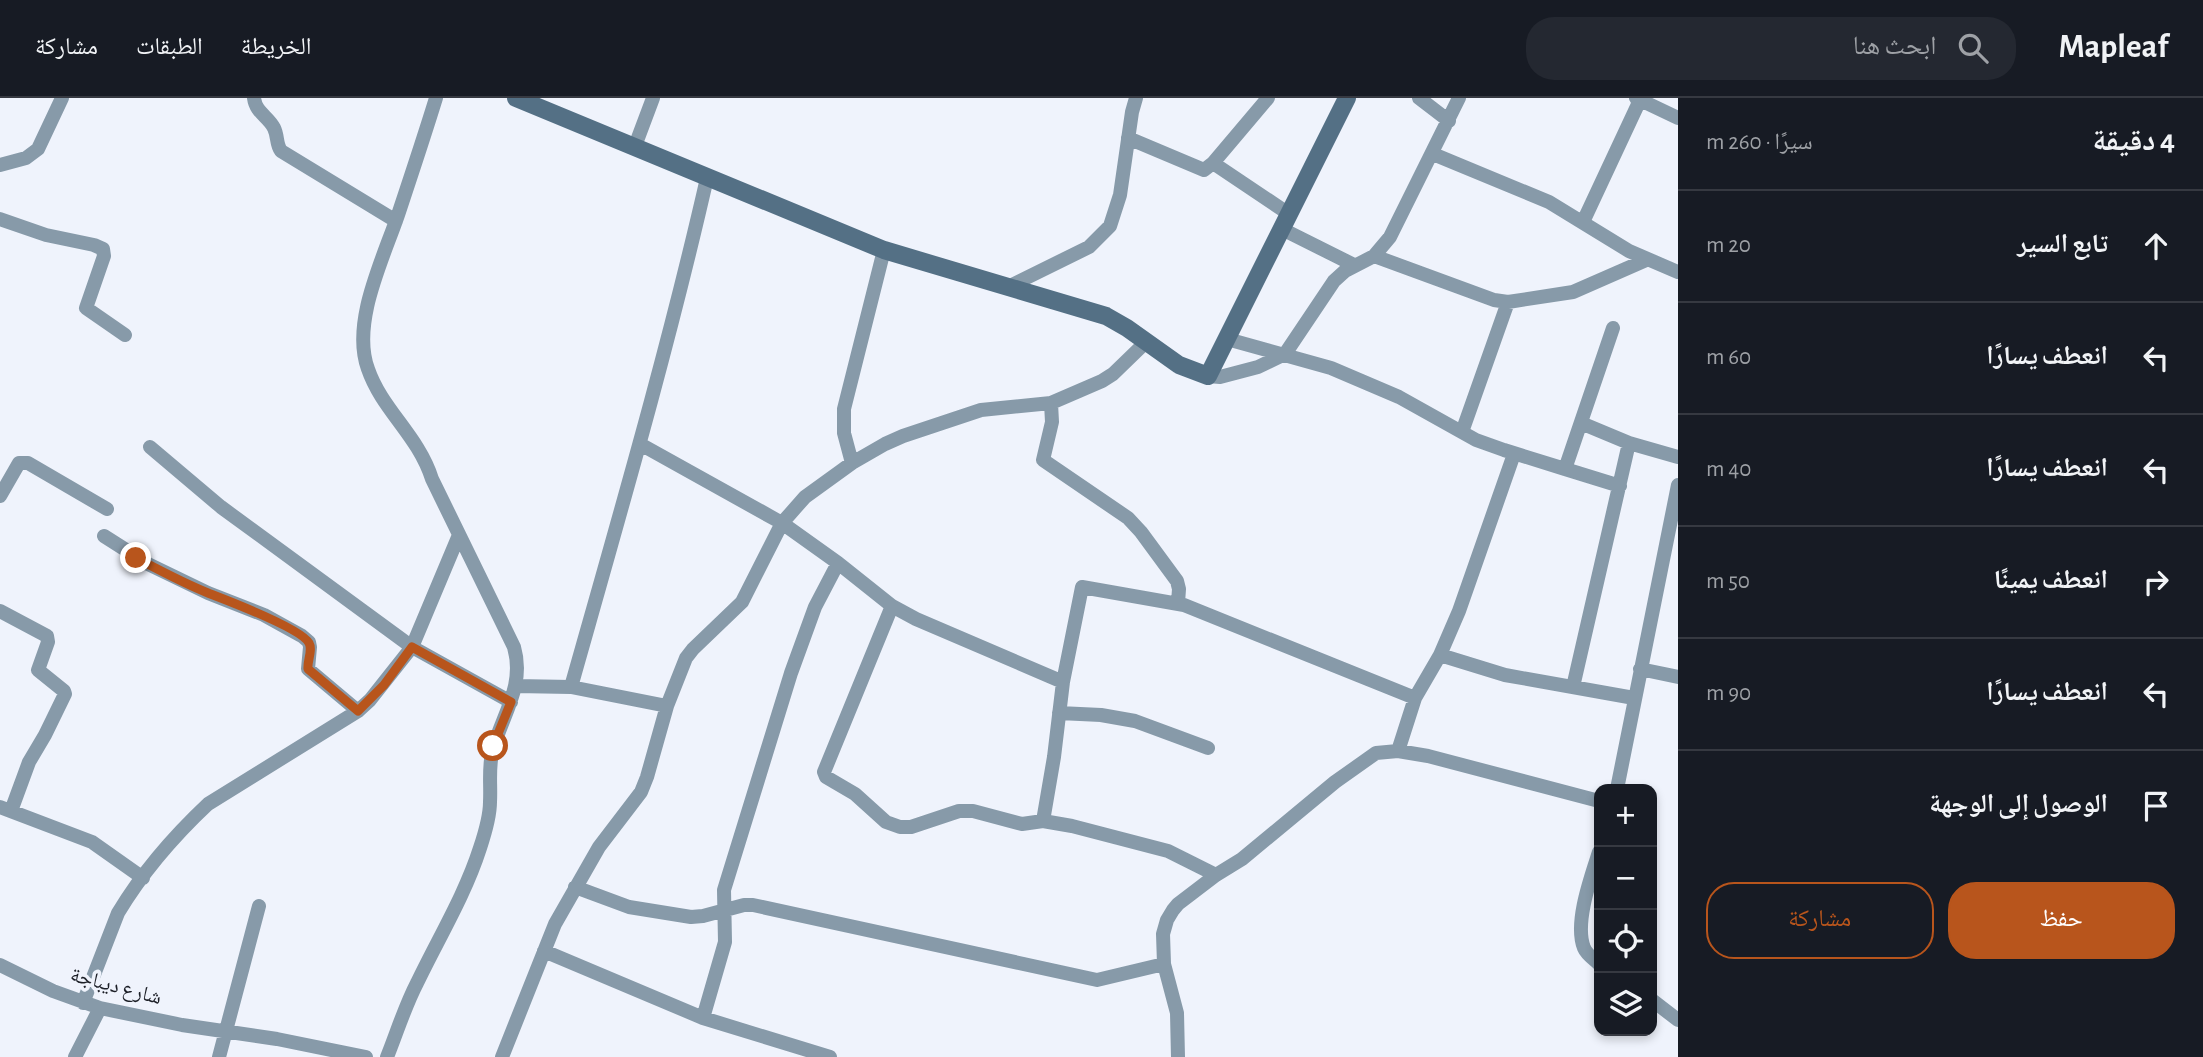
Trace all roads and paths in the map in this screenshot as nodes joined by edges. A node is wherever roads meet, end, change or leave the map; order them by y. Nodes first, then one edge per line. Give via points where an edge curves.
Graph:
1 (62, 98) edge
2 (254, 98) edge
3 (436, 98) edge
4 (516, 98) edge
5 (653, 98) edge
6 (1136, 98) edge
7 (1268, 98) edge
8 (1347, 98) edge
9 (1419, 98) edge
10 (1459, 98) edge
11 (1638, 99) edge
12 (1678, 118) edge
13 (1448, 121) junction
14 (1128, 138) junction
15 (635, 146) junction
16 (1433, 154) junction
17 (1213, 163) junction
18 (0, 165) edge
19 (707, 178) junction
20 (0, 219) edge
21 (396, 221) junction
22 (1285, 221) junction
23 (1583, 222) junction
24 (884, 250) junction
25 (1374, 256) junction
26 (1646, 260) junction
27 (1354, 265) junction
28 (1678, 272) edge
29 (1008, 287) junction
30 (1508, 302) junction
31 (1614, 328) dead end
32 (125, 335) dead end
33 (1227, 339) junction
34 (1146, 341) junction
35 (1285, 354) junction
36 (1208, 376) junction
37 (1051, 403) junction
38 (1581, 423) junction
39 (1462, 432) junction
40 (1629, 443) junction
41 (640, 444) junction
42 (150, 447) dead end
43 (1514, 454) junction
44 (1678, 457) edge
45 (852, 463) junction
46 (1565, 469) junction
47 (1678, 485) edge
48 (1620, 486) junction
49 (0, 496) edge
50 (107, 509) dead end
51 (782, 523) junction
52 (459, 535) junction
53 (104, 536) dead end
54 (838, 563) junction
55 (1178, 603) junction
56 (892, 606) junction
57 (0, 611) edge
58 (412, 647) junction
59 (1440, 655) junction
60 (1640, 669) junction
61 (1678, 677) edge
62 (1063, 682) junction
63 (516, 686) junction
64 (571, 687) junction
65 (1573, 687) junction
66 (1415, 698) junction
67 (1634, 698) junction
68 (511, 702) junction
69 (667, 706) junction
70 (358, 711) junction
71 (1059, 713) junction
72 (1208, 748) dead end
73 (1398, 751) junction
74 (1618, 784) edge
75 (1594, 800) edge
76 (5, 809) edge
77 (1044, 821) junction
78 (1594, 867) edge
79 (1216, 875) junction
80 (144, 878) junction
81 (575, 887) junction
82 (259, 906) dead end
83 (724, 909) junction
84 (544, 951) junction
85 (1594, 960) edge
86 (1164, 964) junction
87 (0, 965) edge
88 (83, 1003) junction
89 (1657, 1004) edge
90 (100, 1008) junction
91 (703, 1018) junction
92 (1678, 1020) edge
93 (227, 1032) junction
94 (75, 1057) edge
95 (219, 1057) edge
96 (366, 1057) edge
97 (387, 1057) edge
98 (502, 1057) edge
99 (830, 1057) edge
100 (1178, 1057) edge

1 - 18 street via 38,149 26,158
2 - 21 street via 257,109 273,127 281,152
3 - 21 street
4 - 15 street
5 - 15 street
6 - 14 street
7 - 17 street
8 - 22 street
9 - 13 street
10 - 13 street
11 - 12 street
11 - 23 street
13 - 16 street
14 - 17 street via 1204,170
14 - 29 street via 1111,226 1089,247
15 - 19 street
16 - 23 street via 1534,195
16 - 25 street via 1398,224
17 - 22 street
19 - 24 street
19 - 41 street
20 - 32 street via 103,249 86,308
21 - 52 street via 369,300 362,346 377,391 419,448
22 - 27 street
22 - 33 street
23 - 26 street
24 - 29 street
24 - 45 street via 844,409 844,433
25 - 27 street
25 - 30 street
26 - 28 street
26 - 30 street via 1573,292
27 - 35 street via 1334,281
29 - 34 street via 1106,316
30 - 39 street
31 - 38 street
33 - 35 street
33 - 36 street
34 - 36 street via 1179,366
34 - 37 street via 1113,374
35 - 36 street via 1258,367
35 - 39 street via 1399,397
37 - 45 street via 981,410 903,436
37 - 55 street via 1052,422 1043,460 1118,510 1141,532 1177,580
38 - 40 street
38 - 46 street
39 - 43 street
40 - 44 street
40 - 48 street
41 - 51 street
41 - 64 street
42 - 58 street via 221,508
43 - 46 street
43 - 59 street
45 - 51 street via 805,497
46 - 48 street
47 - 60 street
48 - 65 street
49 - 50 street via 22,461
51 - 54 street
51 - 69 street via 747,596 689,653
52 - 58 street
52 - 63 street via 514,647
53 - 70 street via 148,565 302,636 310,647 308,669
54 - 56 street
54 - 83 street via 816,607 776,717 724,890
55 - 62 street via 1082,587
55 - 66 street
56 - 62 street
56 - 77 street via 824,772 826,777 855,794 886,822 900,827 911,828 959,811 1021,824
57 - 76 street via 47,636 38,670 65,694
58 - 68 street
58 - 70 street
59 - 65 street via 1505,675
59 - 66 street
60 - 61 street
60 - 67 street
62 - 71 street
63 - 64 street
63 - 68 street
64 - 69 street
65 - 67 street
66 - 73 street
67 - 74 street
68 - 97 street via 493,746 489,815 480,850
69 - 81 street via 641,792
70 - 80 street via 208,804
71 - 72 street via 1135,721
71 - 77 street
73 - 75 street
73 - 79 street via 1376,753
76 - 80 street via 92,842
77 - 79 street via 1168,851
78 - 85 street via 1584,898 1582,936 1583,946
79 - 86 street via 1178,904 1167,920
80 - 88 street via 118,913
81 - 83 street via 629,907 691,917
81 - 84 street
82 - 93 street
83 - 86 street via 753,905 1097,980
83 - 91 street via 723,949
84 - 91 street
84 - 98 street
86 - 100 street via 1177,1013
87 - 88 street, شارع ديباجة
88 - 90 street, شارع ديباجة
89 - 92 street
90 - 93 street, شارع ديباجة
90 - 94 street
91 - 99 street
93 - 95 street
93 - 96 street, شارع ديباجة

